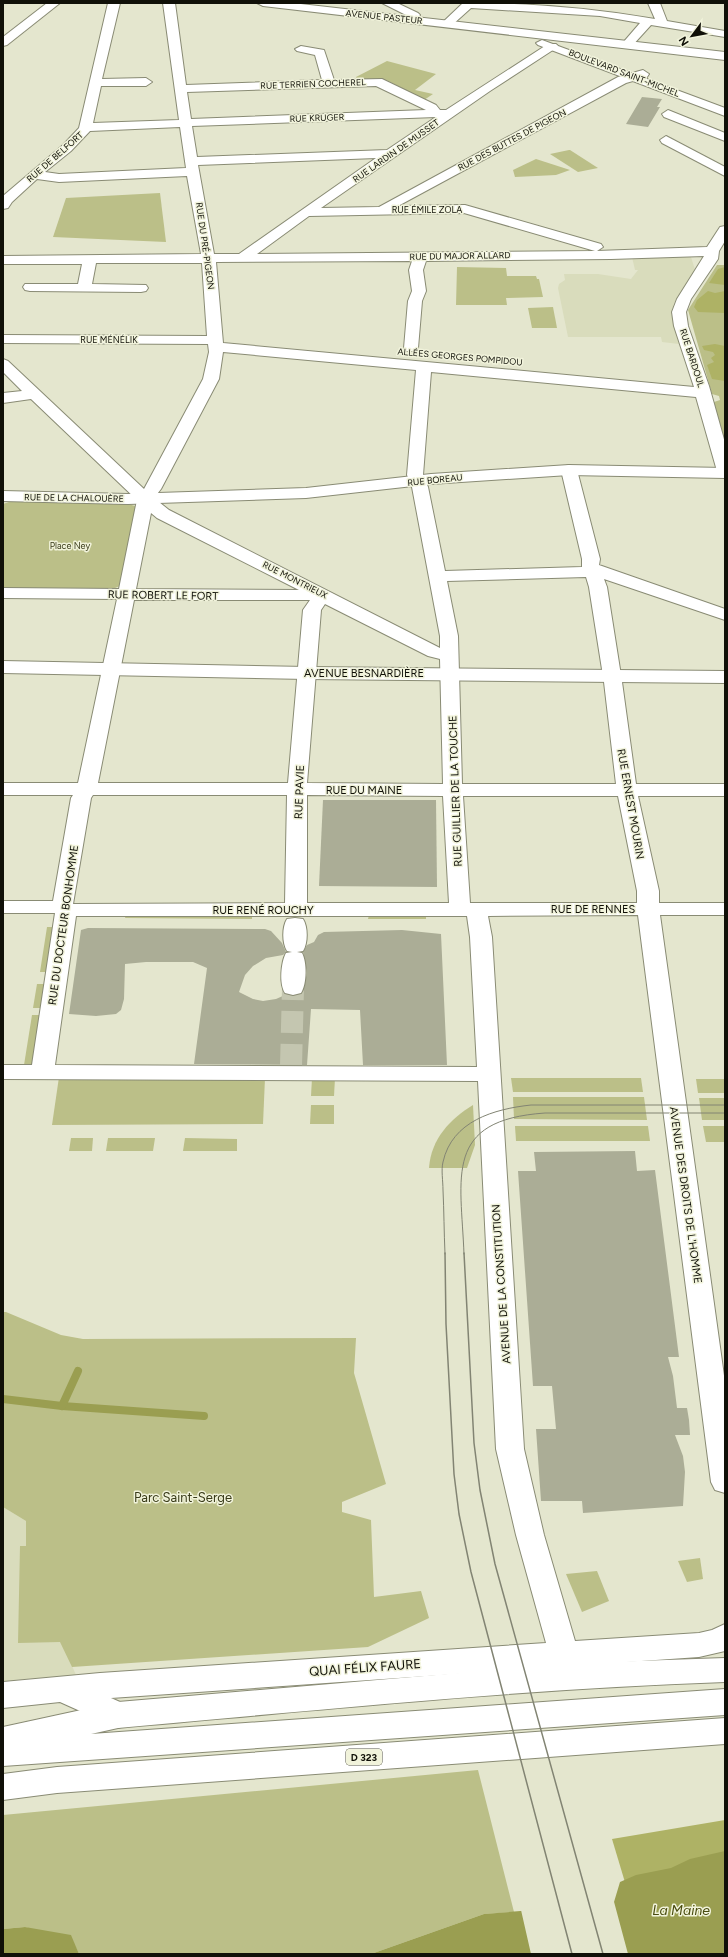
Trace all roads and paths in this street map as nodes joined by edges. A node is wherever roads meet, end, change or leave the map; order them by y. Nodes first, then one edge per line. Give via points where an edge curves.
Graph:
1 (54, 3) edge
2 (114, 3) edge
3 (169, 3) edge
4 (263, 3) edge
5 (388, 3) edge
6 (654, 3) edge
7 (468, 4) edge
8 (412, 20) junction
9 (648, 22) junction
10 (447, 24) junction
11 (663, 24) junction
12 (480, 28) junction
13 (545, 34) junction
14 (725, 34) edge
15 (522, 36) joint
16 (559, 42) junction
17 (601, 42) junction
18 (3, 43) edge
19 (584, 44) junction
20 (627, 45) junction
21 (301, 49) dead end
22 (725, 56) edge
23 (98, 67) junction
24 (85, 72) dead end
25 (638, 75) junction
26 (146, 82) dead end
27 (96, 83) junction
28 (328, 83) junction
29 (181, 89) junction
30 (81, 93) dead end
31 (685, 97) junction
32 (90, 106) junction
33 (725, 106) edge
34 (725, 112) edge
35 (442, 114) junction
36 (186, 123) junction
37 (86, 127) junction
38 (725, 137) edge
39 (666, 140) dead end
40 (390, 154) junction
41 (192, 167) junction
42 (725, 172) edge
43 (34, 175) junction
44 (3, 205) edge
45 (383, 210) junction
46 (307, 212) junction
47 (725, 230) edge
48 (712, 251) junction
49 (611, 255) junction
50 (420, 256) junction
51 (242, 258) junction
52 (208, 259) junction
53 (3, 260) edge
54 (90, 260) junction
55 (30, 287) dead end
56 (84, 288) junction
57 (141, 288) dead end
58 (3, 339) edge
59 (216, 344) junction
60 (411, 348) dead end
61 (277, 352) junction
62 (3, 364) edge
63 (424, 366) junction
64 (639, 387) junction
65 (702, 393) junction
66 (35, 394) junction
67 (3, 398) edge
68 (569, 470) junction
69 (725, 472) edge
70 (418, 481) junction
71 (3, 496) edge
72 (146, 498) junction
73 (591, 570) junction
74 (438, 576) junction
75 (3, 593) edge
76 (322, 594) junction
77 (126, 595) junction
78 (725, 615) edge
79 (449, 664) junction
80 (3, 667) edge
81 (111, 668) junction
82 (307, 673) junction
83 (611, 675) junction
84 (725, 678) edge
85 (3, 789) edge
86 (87, 789) junction
87 (297, 789) junction
88 (453, 789) junction
89 (627, 790) junction
90 (725, 790) edge
91 (3, 907) edge
92 (64, 908) junction
93 (468, 909) junction
94 (648, 909) junction
95 (725, 909) edge
96 (295, 917) junction
97 (293, 988) tunnel mouth
98 (43, 1066) dead end
99 (3, 1072) edge
100 (488, 1074) junction
101 (725, 1482) edge
102 (725, 1636) edge
103 (564, 1654) junction
104 (725, 1670) edge
105 (59, 1689) junction
106 (3, 1695) edge
107 (725, 1702) edge
108 (118, 1715) junction
109 (725, 1731) edge
110 (3, 1740) edge
111 (3, 1753) edge
112 (3, 1787) edge

1 - 18 main road
2 - 23 main road
3 - 29 main road, RUE DU PRÉ-PIGEON
4 - 8 main road, AVENUE PASTEUR
5 - 8 main road via 410,12 414,16
6 - 11 main road
7 - 9 main road via 575,11
7 - 10 main road
8 - 10 main road, AVENUE PASTEUR
9 - 11 main road
9 - 20 main road
10 - 12 main road, AVENUE PASTEUR
11 - 14 main road
12 - 13 main road, AVENUE PASTEUR
12 - 15 main road, AVENUE PASTEUR
13 - 16 main road, AVENUE PASTEUR
13 - 19 main road, AVENUE PASTEUR
15 - 16 main road, BOULEVARD SAINT-MICHEL
16 - 17 main road, AVENUE PASTEUR
16 - 19 main road, BOULEVARD SAINT-MICHEL
16 - 25 main road, BOULEVARD SAINT-MICHEL
16 - 35 main road, RUE LARDIN DE MUSSET
17 - 19 main road
17 - 20 main road, AVENUE PASTEUR
19 - 25 main road, BOULEVARD SAINT-MICHEL
20 - 22 main road, AVENUE PASTEUR
21 - 28 main road via 320,52
23 - 24 main road
23 - 27 main road
25 - 31 main road, BOULEVARD SAINT-MICHEL
25 - 33 main road, BOULEVARD SAINT-MICHEL
25 - 45 main road, RUE DES BUTTES DE PIGEON via 622,80
26 - 27 main road
27 - 32 main road
28 - 29 main road, RUE TERRIEN COCHEREL
28 - 35 main road, RUE TERRIEN COCHEREL via 378,82
29 - 36 main road, RUE DU PRÉ-PIGEON
30 - 32 main road via 80,102
31 - 34 main road, BOULEVARD SAINT-MICHEL
31 - 38 main road via 674,103 666,118
32 - 37 main road
35 - 36 main road, RUE KRUGER
35 - 40 main road, RUE LARDIN DE MUSSET
36 - 37 main road, RUE DE BELFORT
36 - 41 main road, RUE DU PRÉ-PIGEON
37 - 43 main road, RUE DE BELFORT via 78,138
39 - 42 main road
40 - 41 main road
40 - 46 main road, RUE LARDIN DE MUSSET
41 - 43 main road via 59,178
41 - 52 main road, RUE DU PRÉ-PIGEON
43 - 44 main road, RUE DE BELFORT
45 - 46 main road, RUE ÉMILE ZOLA
45 - 49 main road, RUE ÉMILE ZOLA via 465,209 601,249
46 - 51 main road, RUE LARDIN DE MUSSET
47 - 48 main road, RUE BARDOUL
48 - 49 main road, RUE DU MAJOR ALLARD
48 - 65 main road, RUE BARDOUL via 711,259 684,299 679,312
49 - 50 main road, RUE DU MAJOR ALLARD
50 - 51 main road, RUE DU MAJOR ALLARD
50 - 60 main road via 416,270 419,291 415,300
51 - 52 main road, RUE DU MAJOR ALLARD
52 - 54 main road, RUE DU MAJOR ALLARD
52 - 59 main road, RUE DU PRÉ-PIGEON
53 - 54 main road, RUE DU MAJOR ALLARD
54 - 56 main road
55 - 56 main road
56 - 57 main road
58 - 59 main road, RUE MÉNÉLIK
59 - 61 main road, ALLÉES GEORGES POMPIDOU
59 - 72 main road, RUE DU PRÉ-PIGEON via 211,379
61 - 63 main road, ALLÉES GEORGES POMPIDOU
61 - 64 main road, ALLÉES GEORGES POMPIDOU via 282,343 293,341 629,372 636,375
62 - 66 main road
63 - 64 main road, ALLÉES GEORGES POMPIDOU
63 - 70 main road, RUE GUILLIER DE LA TOUCHE via 415,475
64 - 65 main road, ALLÉES GEORGES POMPIDOU
65 - 69 main road, RUE BARDOUL
66 - 67 main road
66 - 72 main road via 128,484
68 - 69 main road, RUE BOREAU
68 - 70 main road, RUE BOREAU
68 - 73 main road, RUE ERNEST MOURIN via 591,558
70 - 72 main road, RUE BOREAU via 306,494
70 - 74 main road, RUE GUILLIER DE LA TOUCHE
71 - 72 main road, RUE DE LA CHALOUÈRE
72 - 76 main road, RUE MONTRIEUX via 163,514
72 - 77 main road, RUE DU DOCTEUR BONHOMME
73 - 74 main road
73 - 78 main road via 610,574
73 - 83 main road, RUE ERNEST MOURIN via 598,587
74 - 79 main road, RUE GUILLIER DE LA TOUCHE via 450,636
75 - 77 main road, RUE ROBERT LE FORT
76 - 77 main road, RUE ROBERT LE FORT
76 - 79 main road, RUE MONTRIEUX via 434,652
76 - 82 main road, RUE PAVIE via 312,610
77 - 81 main road, RUE DU DOCTEUR BONHOMME
79 - 82 main road, AVENUE BESNARDIÈRE
79 - 83 main road, AVENUE BESNARDIÈRE
79 - 88 main road, RUE GUILLIER DE LA TOUCHE
80 - 81 main road, AVENUE BESNARDIÈRE
81 - 82 main road, AVENUE BESNARDIÈRE
81 - 86 main road, RUE DU DOCTEUR BONHOMME
82 - 87 main road, RUE PAVIE
83 - 84 main road, AVENUE BESNARDIÈRE
83 - 89 main road, RUE ERNEST MOURIN
85 - 86 main road, RUE DU MAINE
86 - 87 main road, RUE DU MAINE
86 - 92 main road, RUE DU DOCTEUR BONHOMME via 81,798
87 - 88 main road, RUE DU MAINE
87 - 96 main road, RUE PAVIE
88 - 89 main road, RUE DU MAINE
88 - 93 main road, RUE GUILLIER DE LA TOUCHE
89 - 90 main road, RUE DU MAINE
89 - 94 main road, RUE ERNEST MOURIN via 648,891
91 - 92 main road, RUE RENÉ ROUCHY
92 - 96 main road, RUE RENÉ ROUCHY
92 - 98 main road, RUE DU DOCTEUR BONHOMME
93 - 94 main road, RUE DE RENNES
93 - 96 main road, RUE RENÉ ROUCHY
93 - 100 main road, AVENUE DE LA CONSTITUTION via 481,937
94 - 95 main road, RUE DE RENNES
94 - 101 main road, AVENUE DES DROITS DE L'HOMME
96 - 97 main road, RUE PAVIE
99 - 100 main road via 290,1069
100 - 103 main road, AVENUE DE LA CONSTITUTION via 510,1449 530,1535
102 - 103 main road, QUAI FÉLIX FAURE via 721,1640 699,1645
103 - 105 main road, QUAI FÉLIX FAURE
104 - 108 main road via 608,1674 499,1682
105 - 106 main road, QUAI FÉLIX FAURE
105 - 108 main road
107 - 111 main road
108 - 110 main road
109 - 112 main road, D 323 via 57,1780

